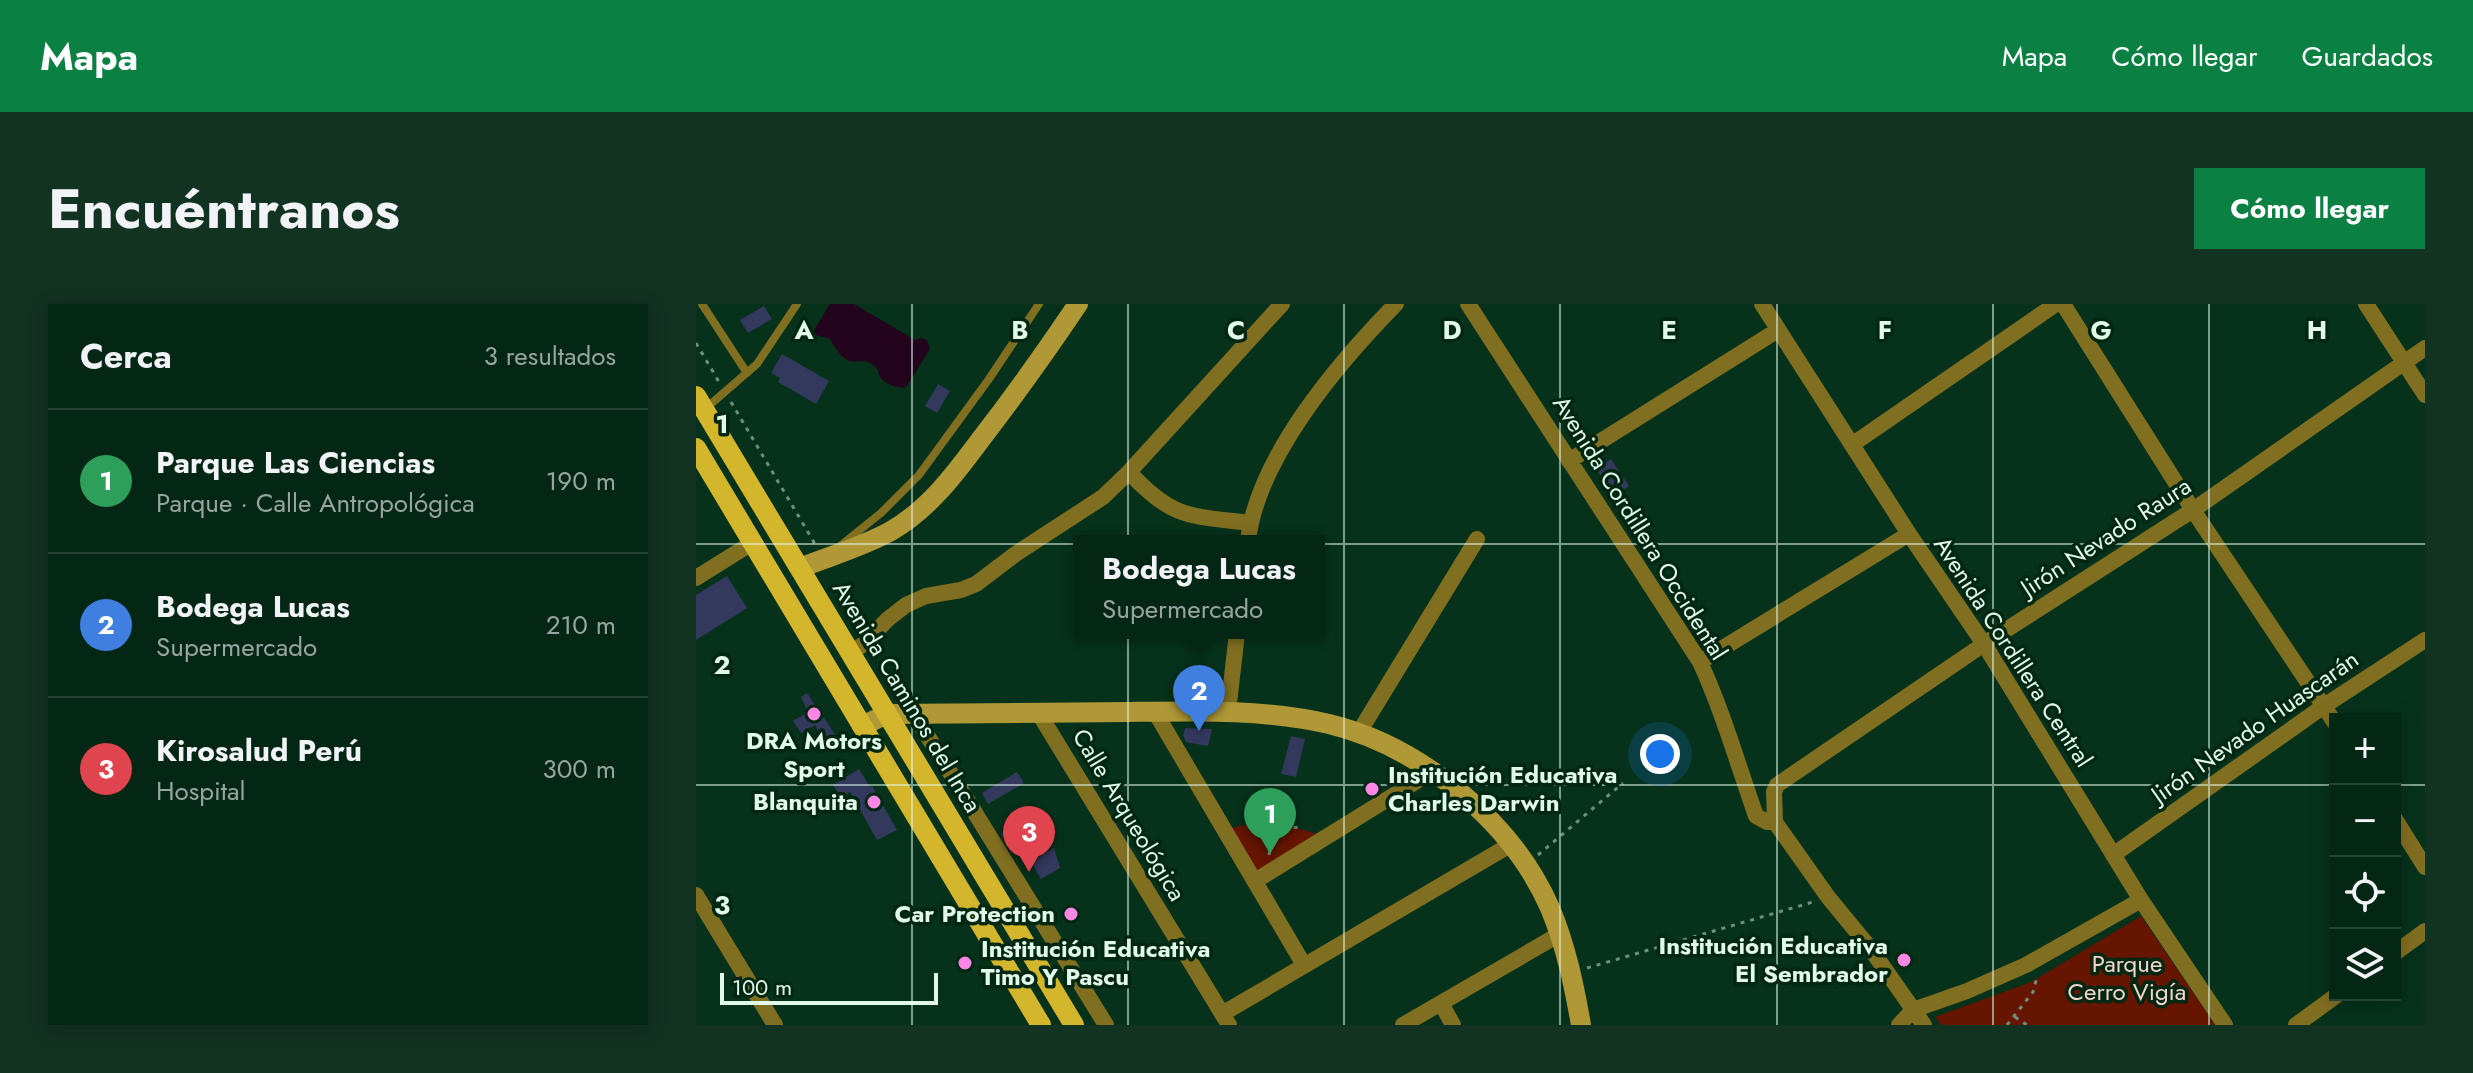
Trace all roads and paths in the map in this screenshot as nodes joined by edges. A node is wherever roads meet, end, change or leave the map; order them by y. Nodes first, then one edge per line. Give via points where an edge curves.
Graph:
1 (702, 304) edge
2 (797, 304) edge
3 (1039, 304) edge
4 (1078, 304) edge
5 (1282, 304) edge
6 (1396, 304) edge
7 (1468, 304) edge
8 (1762, 304) edge
9 (2056, 304) edge
10 (2063, 304) edge
11 (2366, 304) edge
12 (1778, 330) junction
13 (696, 343) edge
14 (2425, 348) edge
15 (2404, 363) junction
16 (747, 373) junction
17 (725, 393) junction
18 (2425, 395) edge
19 (700, 403) edge
20 (1853, 444) junction
21 (696, 448) edge
22 (1569, 461) junction
23 (1129, 472) junction
24 (2193, 510) junction
25 (1250, 523) junction
26 (1909, 534) junction
27 (1249, 535) edge
28 (1477, 539) dead end
29 (752, 543) junction
30 (823, 558) junction
31 (800, 568) junction
32 (696, 578) edge
33 (776, 584) junction
34 (1236, 639) edge
35 (2425, 640) edge
36 (1984, 644) junction
37 (850, 653) junction
38 (1700, 662) junction
39 (2324, 706) junction
40 (1038, 712) junction
41 (1155, 712) junction
42 (1228, 712) junction
43 (887, 714) junction
44 (914, 714) junction
45 (2329, 714) edge
46 (862, 726) junction
47 (1358, 734) junction
48 (1433, 771) junction
49 (1623, 783) dead end
50 (1775, 822) junction
51 (1300, 827) dead end
52 (2401, 829) edge
53 (1510, 845) junction
54 (2113, 855) junction
55 (1526, 865) junction
56 (2425, 867) edge
57 (1270, 872) junction
58 (1255, 881) junction
59 (696, 895) edge
60 (1828, 897) junction
61 (2141, 900) junction
62 (2425, 931) edge
63 (1560, 934) junction
64 (2401, 949) edge
65 (2030, 962) junction
66 (1304, 965) junction
67 (1572, 973) junction
68 (2329, 1001) edge
69 (1441, 1003) junction
70 (1913, 1010) junction
71 (2015, 1017) junction
72 (1225, 1019) edge
73 (775, 1025) edge
74 (1041, 1025) edge
75 (1074, 1025) edge
76 (1106, 1025) edge
77 (1403, 1025) edge
78 (1453, 1025) edge
79 (1581, 1025) edge
80 (1899, 1025) edge
81 (1924, 1025) edge
82 (2007, 1025) edge
83 (2026, 1025) edge
84 (2225, 1025) edge
85 (2296, 1025) edge

1 - 16 lane
2 - 16 lane
3 - 30 lane via 919,475
4 - 30 street via 936,495 893,530
5 - 23 street
6 - 25 street via 1364,336 1283,445 1263,482
7 - 22 street, Avenida Cordillera Occidental
8 - 12 street, Avenida Cordillera Central
9 - 20 street
10 - 24 street
11 - 15 street
12 - 20 street, Avenida Cordillera Central
12 - 22 street
13 - 17 path
14 - 15 street, Jirón Nevado Raura
15 - 18 street
15 - 24 street, Jirón Nevado Raura
16 - 17 lane
17 - 19 lane
17 - 30 path
19 - 31 main road, Avenida Caminos del Inca
20 - 26 street, Avenida Cordillera Central
21 - 29 main road
22 - 38 street, Avenida Cordillera Occidental
23 - 25 street via 1169,508
23 - 37 street via 1103,497 976,584 906,605
24 - 36 street, Jirón Nevado Raura
24 - 39 street
25 - 27 street
26 - 36 street, Avenida Cordillera Central
26 - 38 street
28 - 47 street
29 - 32 street
29 - 33 main road
30 - 31 street
31 - 33 street
31 - 37 main road, Avenida Caminos del Inca
33 - 46 main road
34 - 42 street
35 - 39 street, Jirón Nevado Huascarán
36 - 50 street, Jirón Nevado Raura via 1784,779 1774,792
36 - 54 street, Avenida Cordillera Central
37 - 43 main road, Avenida Caminos del Inca
38 - 50 street, Avenida Cordillera Occidental via 1756,816
39 - 45 street
39 - 54 street, Jirón Nevado Huascarán
40 - 41 street
40 - 44 street
40 - 72 street, Calle Arqueológica
41 - 42 street
41 - 58 street
42 - 47 street via 1296,718
43 - 44 street
43 - 46 street
43 - 75 main road, Avenida Caminos del Inca
44 - 76 street
46 - 74 main road
47 - 48 street
48 - 53 street
48 - 57 street
49 - 55 path
50 - 60 street, Avenida Cordillera Occidental
51 - 57 path via 1274,838
52 - 56 street
53 - 55 street
53 - 66 street
54 - 61 street, Avenida Cordillera Central
55 - 63 street
57 - 58 street
58 - 66 street
59 - 73 street
60 - 67 path
60 - 70 street, Avenida Cordillera Occidental
61 - 65 street
61 - 84 street, Avenida Cordillera Central
62 - 64 street
63 - 67 street
63 - 69 street
65 - 70 street
65 - 71 path via 2037,977 2033,992
66 - 72 street
67 - 79 street
68 - 85 street
69 - 77 street
69 - 78 street
70 - 80 street
70 - 81 street, Avenida Cordillera Occidental
71 - 82 path
71 - 83 path

